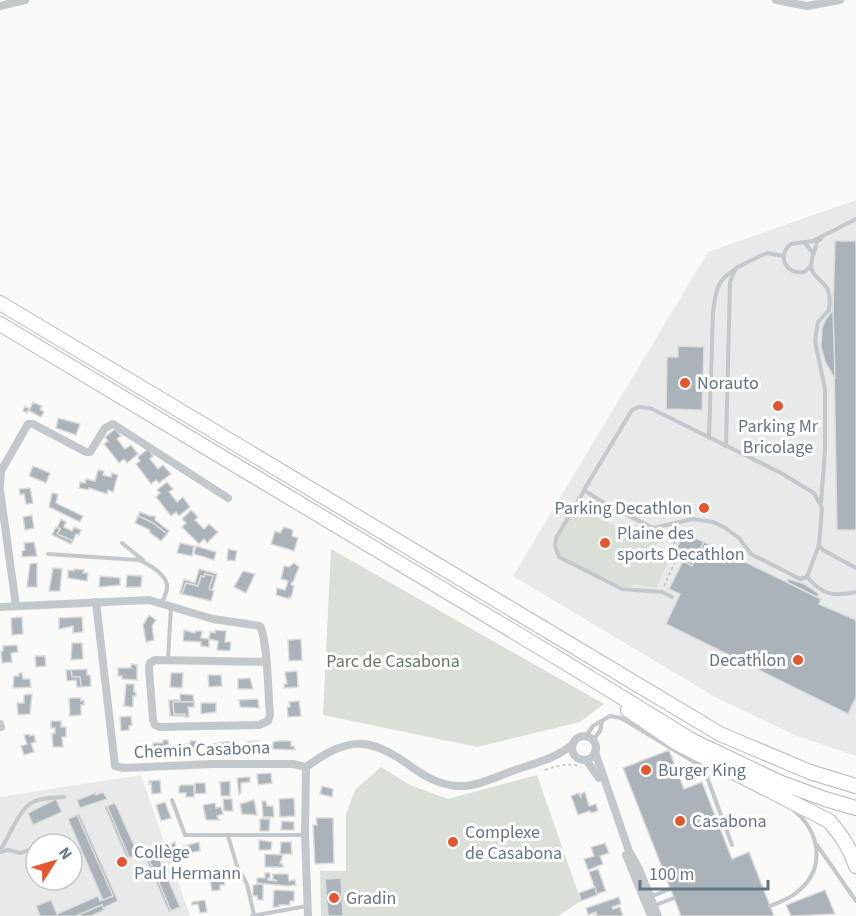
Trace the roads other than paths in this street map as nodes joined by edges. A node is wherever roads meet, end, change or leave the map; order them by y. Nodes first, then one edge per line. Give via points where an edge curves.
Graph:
1 (25, 0) edge
2 (776, 0) edge
3 (840, 0) edge
4 (0, 6) edge
5 (856, 219) edge
6 (823, 236) junction
7 (805, 243) junction
8 (783, 256) junction
9 (814, 257) junction
10 (811, 266) junction
11 (736, 268) junction
12 (0, 303) edge
13 (0, 324) edge
14 (709, 438) junction
15 (726, 447) junction
16 (0, 471) edge
17 (0, 485) edge
18 (0, 490) edge
19 (584, 490) junction
20 (228, 498) dead end
21 (821, 503) junction
22 (122, 543) dead end
23 (819, 545) junction
24 (48, 554) dead end
25 (146, 563) junction
26 (856, 568) edge
27 (807, 576) junction
28 (856, 592) edge
29 (672, 597) dead end
30 (96, 602) junction
31 (167, 604) junction
32 (16, 606) junction
33 (0, 607) edge
34 (168, 659) junction
35 (266, 662) junction
36 (566, 663) junction
37 (602, 721) junction
38 (590, 738) junction
39 (573, 744) junction
40 (596, 752) junction
41 (556, 756) junction
42 (575, 756) junction
43 (586, 760) junction
44 (306, 766) junction
45 (856, 786) edge
46 (769, 792) junction
47 (64, 796) dead end
48 (172, 800) dead end
49 (856, 808) edge
50 (305, 835) junction
51 (228, 836) junction
52 (817, 844) junction
53 (732, 845) dead end
54 (0, 852) edge
55 (24, 852) edge
56 (856, 866) edge
57 (670, 889) dead end
58 (648, 893) junction
59 (674, 898) dead end
60 (856, 901) edge
61 (308, 906) junction
62 (770, 906) dead end
63 (655, 914) edge
64 (253, 916) edge
65 (309, 916) edge

1 - 4 street
2 - 3 street via 807,6
5 - 6 lane
6 - 7 lane
6 - 9 lane via 814,249
7 - 8 lane via 790,244
7 - 9 lane
8 - 10 lane via 786,267 792,271 804,272
8 - 11 lane via 766,254
9 - 10 lane
10 - 21 lane via 828,291 830,303 818,322 814,341 825,389
11 - 14 lane via 720,281 715,302
11 - 15 lane via 730,282
12 - 45 highway via 720,734
13 - 36 highway
14 - 15 lane
14 - 19 lane via 650,408 639,407 632,410
15 - 21 lane via 808,489
16 - 17 street
16 - 20 street via 28,424 86,452 113,424
18 - 32 street
19 - 27 lane via 653,528 706,520 724,527 762,561 800,579
19 - 29 lane via 556,538 559,556 622,589 662,592
21 - 23 lane
22 - 25 lane
23 - 26 lane
23 - 27 lane
24 - 25 lane
25 - 31 lane via 166,580
27 - 28 lane via 821,591 845,595
30 - 31 street via 149,600
30 - 32 street
30 - 44 street, Chemin Casabona via 115,766
31 - 34 lane
31 - 35 street via 213,620 260,626
32 - 33 street
34 - 35 street
34 - 35 street via 155,660 149,668 153,720 159,727 264,724 270,715
36 - 46 highway via 677,744
36 - 49 highway via 735,763
37 - 38 lane via 600,731
37 - 38 lane via 593,726
37 - 53 lane via 610,716 621,718 704,769
38 - 39 street via 578,738
38 - 40 street
39 - 41 street
39 - 42 street
40 - 43 street
40 - 58 street via 628,851
41 - 42 street
41 - 44 street via 459,786 434,781 392,753 369,744 342,745
42 - 43 street
43 - 63 street via 594,769
44 - 50 street
46 - 52 lane via 799,814
46 - 56 highway via 829,821 851,850
47 - 54 lane via 42,799 23,810
48 - 51 lane via 185,835
50 - 51 lane
50 - 61 street
51 - 64 lane via 247,884
52 - 60 lane
52 - 62 lane via 812,875 805,885
54 - 55 lane
57 - 58 lane via 655,895
58 - 63 street
59 - 63 lane via 658,904
61 - 64 lane
61 - 65 street

